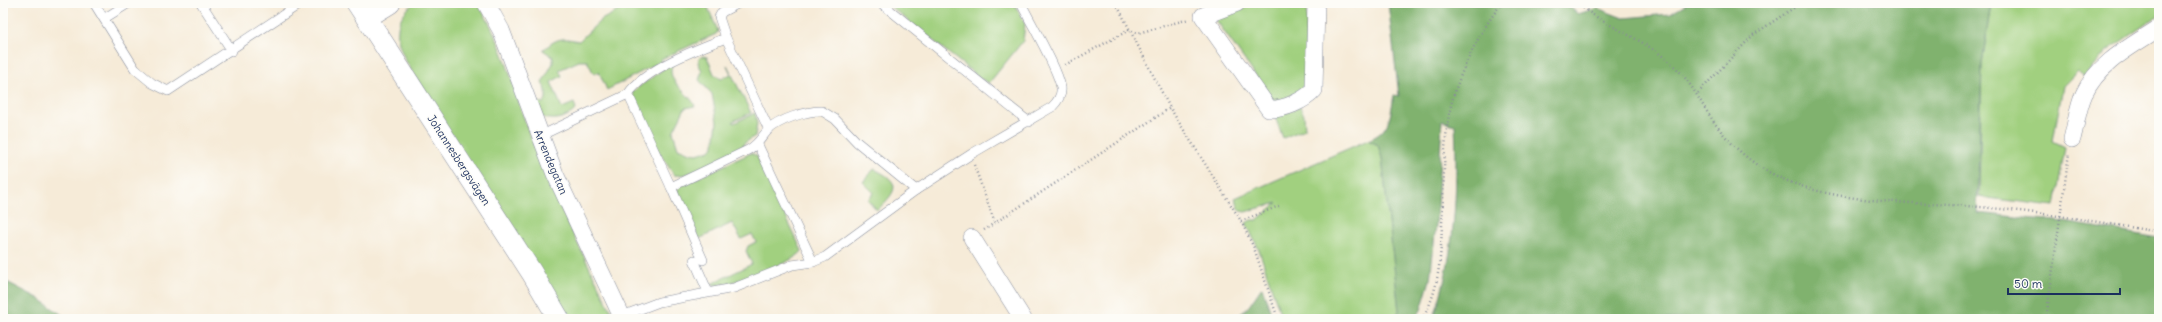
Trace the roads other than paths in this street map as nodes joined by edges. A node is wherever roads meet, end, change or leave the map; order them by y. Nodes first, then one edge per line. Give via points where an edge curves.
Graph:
1 (94, 3) edge
2 (129, 3) edge
3 (201, 3) edge
4 (297, 3) edge
5 (390, 3) edge
6 (486, 3) edge
7 (739, 3) edge
8 (881, 3) edge
9 (1021, 3) edge
10 (1237, 3) edge
11 (1316, 3) edge
12 (362, 10) edge
13 (105, 18) junction
14 (2159, 28) edge
15 (726, 38) junction
16 (232, 51) junction
17 (628, 94) junction
18 (1029, 122) junction
19 (769, 130) junction
20 (540, 136) junction
21 (2072, 139) road end
22 (758, 145) junction
23 (671, 187) junction
24 (916, 190) junction
25 (972, 238) road end
26 (813, 262) junction
27 (708, 292) junction
28 (622, 318) edge
29 (559, 319) edge
30 (1022, 319) edge

1 - 13 lane
2 - 13 lane
3 - 16 lane
4 - 16 lane via 298,5
5 - 12 street
6 - 20 street, Arrendegatan via 501,30
7 - 15 lane via 722,12 719,17
8 - 18 lane
9 - 18 lane via 1055,70 1061,88 1059,100
10 - 11 street via 1203,16 1269,110 1276,110 1308,97 1314,90
12 - 29 street, Johannesbergsvägen
13 - 16 lane via 135,69 152,83 168,91
14 - 21 street via 2113,58 2097,74 2084,94
15 - 17 lane via 679,58 641,81
15 - 19 lane
17 - 20 lane
17 - 23 lane
18 - 24 lane via 970,155
19 - 22 lane
19 - 24 lane via 803,114 822,111 835,119 857,142
20 - 28 street, Arrendegatan
22 - 23 lane
22 - 26 lane
23 - 27 lane via 699,260
24 - 26 lane via 825,257
25 - 30 street
26 - 27 lane via 792,265 734,288
27 - 28 lane via 659,302

